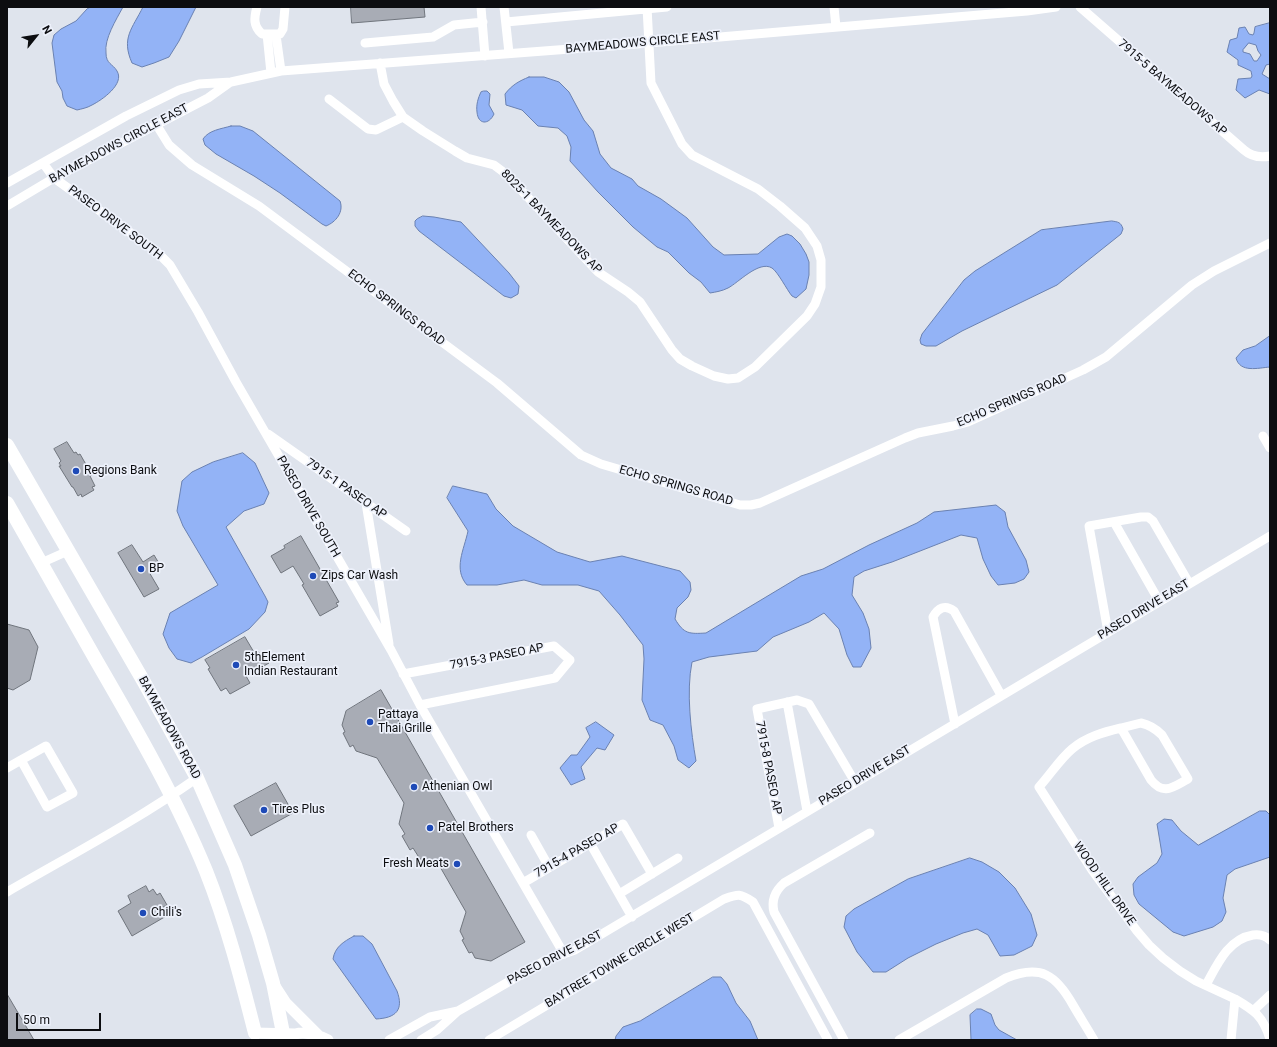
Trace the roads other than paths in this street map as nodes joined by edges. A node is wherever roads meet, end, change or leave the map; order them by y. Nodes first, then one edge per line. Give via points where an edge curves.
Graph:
1 (257, 7) edge
2 (285, 7) edge
3 (481, 7) edge
4 (504, 7) edge
5 (667, 7) edge
6 (834, 7) edge
7 (1054, 7) edge
8 (1080, 7) edge
9 (647, 8) edge
10 (483, 22) junction
11 (506, 22) junction
12 (836, 27) junction
13 (271, 34) junction
14 (365, 43) dead end
15 (649, 43) junction
16 (509, 53) junction
17 (485, 56) junction
18 (380, 63) junction
19 (281, 71) junction
20 (271, 73) junction
21 (231, 82) junction
22 (329, 99) dead end
23 (403, 116) junction
24 (156, 124) junction
25 (1270, 156) edge
26 (43, 163) junction
27 (54, 178) junction
28 (7, 183) edge
29 (7, 206) edge
30 (1270, 243) edge
31 (265, 432) junction
32 (1263, 436) dead end
33 (7, 445) edge
34 (1270, 448) edge
35 (7, 503) edge
36 (366, 503) junction
37 (1114, 522) junction
38 (406, 531) dead end
39 (1270, 536) edge
40 (68, 551) junction
41 (41, 563) junction
42 (1189, 583) junction
43 (1159, 601) junction
44 (1108, 632) junction
45 (391, 650) junction
46 (403, 674) junction
47 (1001, 695) junction
48 (787, 702) junction
49 (420, 705) junction
50 (955, 724) junction
51 (1120, 728) junction
52 (22, 760) junction
53 (7, 768) edge
54 (197, 778) junction
55 (856, 782) junction
56 (172, 796) junction
57 (807, 811) junction
58 (779, 828) junction
59 (870, 833) dead end
60 (531, 835) dead end
61 (590, 843) junction
62 (678, 858) dead end
63 (549, 866) junction
64 (652, 874) junction
65 (523, 883) junction
66 (7, 892) edge
67 (619, 894) junction
68 (632, 916) junction
69 (1270, 940) edge
70 (564, 954) junction
71 (273, 983) junction
72 (1206, 985) junction
73 (1270, 996) edge
74 (1235, 999) junction
75 (1254, 1010) junction
76 (458, 1011) junction
77 (255, 1033) joint
78 (283, 1033) junction
79 (323, 1038) edge
80 (1270, 1039) edge
81 (389, 1040) edge
82 (421, 1040) edge
83 (489, 1040) edge
84 (828, 1040) edge
85 (844, 1040) edge
86 (899, 1040) edge
87 (1094, 1040) edge
88 (1231, 1040) edge

1 - 13 street via 254,17 258,30 262,34
2 - 13 street via 283,29 280,34
3 - 10 street
4 - 11 street
5 - 9 street
6 - 12 street
7 - 12 street, BAYMEADOWS CIRCLE EAST
8 - 25 street, 7915-5 BAYMEADOWS AP via 1250,155 1261,158
9 - 11 street
9 - 15 street, 8025-1 BAYMEADOWS AP
10 - 14 street via 454,24 433,37
10 - 17 street
11 - 16 street
12 - 15 street, BAYMEADOWS CIRCLE EAST
13 - 19 street
13 - 20 street
15 - 16 street, BAYMEADOWS CIRCLE EAST
15 - 23 street, 8025-1 BAYMEADOWS AP via 651,83 686,150 758,189 805,228 819,251 821,287 815,304 807,316 755,367 738,378 714,376 680,359 640,302 598,272 506,174 494,165 467,158
16 - 17 street, BAYMEADOWS CIRCLE EAST
17 - 18 street, BAYMEADOWS CIRCLE EAST
18 - 19 street, BAYMEADOWS CIRCLE EAST
18 - 23 street, 8025-1 BAYMEADOWS AP via 384,84
19 - 20 street, BAYMEADOWS CIRCLE EAST
20 - 21 street, BAYMEADOWS CIRCLE EAST
21 - 24 street, BAYMEADOWS CIRCLE EAST via 208,98
21 - 26 street, BAYMEADOWS CIRCLE EAST via 200,84 179,90 126,116
22 - 23 street via 368,129 376,130
24 - 27 street, BAYMEADOWS CIRCLE EAST
24 - 30 street, ECHO SPRINGS ROAD via 169,145 192,165 266,210 497,383 582,455 601,464 740,505 760,503 918,433 968,422 1083,370 1106,357 1192,285
26 - 27 street, PASEO DRIVE SOUTH
26 - 28 street, BAYMEADOWS CIRCLE EAST
27 - 29 street, BAYMEADOWS CIRCLE EAST
27 - 31 street, PASEO DRIVE SOUTH via 156,251 170,264
31 - 36 street, 7915-1 PASEO AP
31 - 45 street, PASEO DRIVE SOUTH
32 - 34 street
33 - 40 main road, BAYMEADOWS ROAD
35 - 41 main road
36 - 38 street, 7915-1 PASEO AP
36 - 45 street
37 - 42 street via 1141,517 1148,517 1153,521
37 - 43 street
37 - 44 street via 1089,526
39 - 42 street, PASEO DRIVE EAST
40 - 41 street
40 - 54 main road, BAYMEADOWS ROAD
41 - 56 main road
42 - 43 street, PASEO DRIVE EAST
43 - 44 street, PASEO DRIVE EAST
44 - 47 street, PASEO DRIVE EAST
45 - 46 street, PASEO DRIVE SOUTH
46 - 49 street, PASEO DRIVE SOUTH
46 - 49 street, 7915-3 PASEO AP via 554,646 570,660 555,678
47 - 50 street, PASEO DRIVE EAST
47 - 50 street via 954,611 943,607 936,610 933,616
48 - 55 street, 7915-8 PASEO AP via 797,700 809,704
48 - 57 street
48 - 58 street, 7915-8 PASEO AP via 757,709
49 - 65 street, PASEO DRIVE SOUTH
50 - 55 street, PASEO DRIVE EAST
51 - 51 street via 1141,723 1156,729 1188,779 1169,789 1155,786
51 - 72 street, WOOD HILL DRIVE via 1094,736 1072,749 1039,787 1092,870 1137,931 1163,958
52 - 52 street via 46,746 73,793 47,807
52 - 53 street
54 - 56 street
54 - 71 main road, BAYMEADOWS ROAD via 235,865
55 - 57 street, PASEO DRIVE EAST
56 - 66 street
56 - 77 main road via 206,872 232,946
57 - 58 street, PASEO DRIVE EAST
58 - 68 street, PASEO DRIVE EAST
59 - 85 street via 784,883 776,892 772,904
60 - 63 street
61 - 63 street, 7915-4 PASEO AP
61 - 64 street, 7915-4 PASEO AP via 623,824
61 - 67 street
62 - 64 street
63 - 65 street, 7915-4 PASEO AP
64 - 67 street
65 - 70 street, PASEO DRIVE SOUTH
67 - 68 street
68 - 70 street, PASEO DRIVE EAST
69 - 72 street via 1259,934 1238,941 1220,960
70 - 76 street, PASEO DRIVE EAST via 546,960
71 - 78 main road, BAYMEADOWS ROAD
71 - 79 street via 286,1003
72 - 74 street, WOOD HILL DRIVE
73 - 75 street
74 - 75 street, WOOD HILL DRIVE
74 - 88 street
75 - 80 street via 1263,1019
76 - 81 street, PASEO DRIVE EAST via 430,1017
76 - 82 street, PASEO DRIVE EAST
77 - 78 street
78 - 79 street via 301,1033
83 - 84 street, BAYTREE TOWNE CIRCLE WEST via 724,898 737,894 744,895 753,902
86 - 87 street via 1006,978 1019,972 1032,971 1046,975 1059,983

